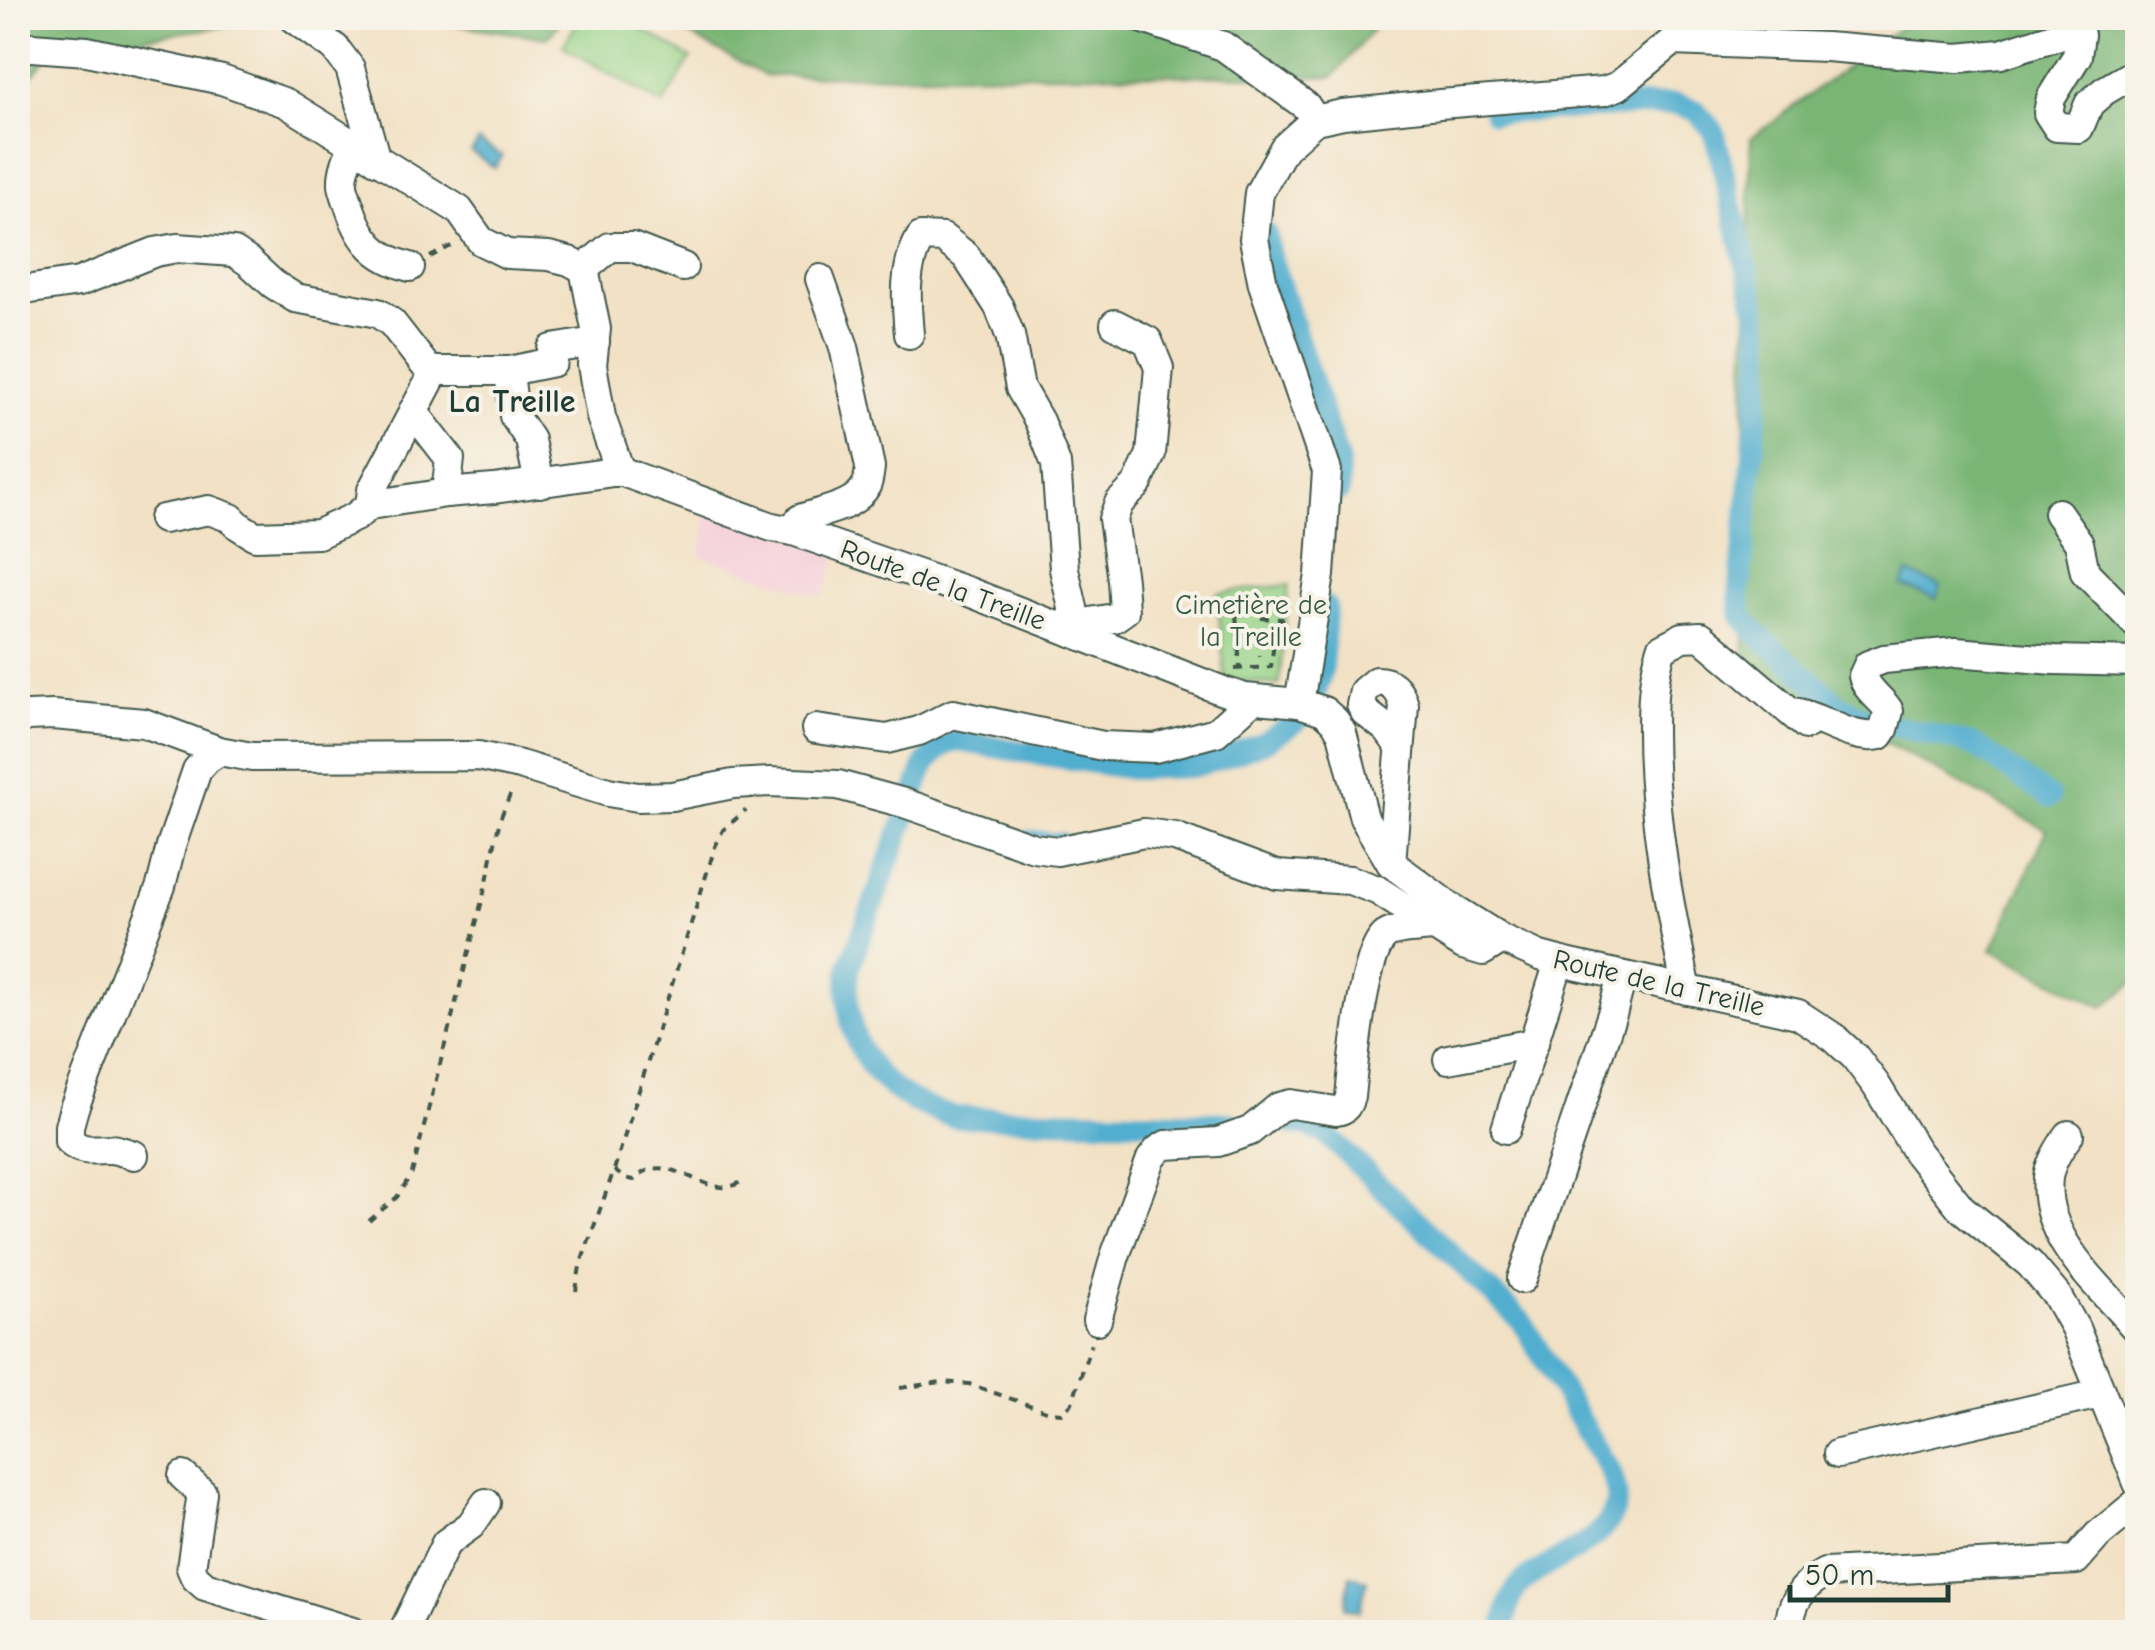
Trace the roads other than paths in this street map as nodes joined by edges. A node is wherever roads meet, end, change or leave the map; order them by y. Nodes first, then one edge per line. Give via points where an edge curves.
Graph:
1 (294, 18) edge
2 (1140, 18) edge
3 (18, 46) edge
4 (2138, 71) edge
5 (1314, 120) junction
6 (364, 153) junction
7 (410, 267) road end
8 (683, 267) dead end
9 (584, 270) junction
10 (820, 279) dead end
11 (18, 291) edge
12 (1115, 324) dead end
13 (909, 334) dead end
14 (594, 342) junction
15 (435, 370) junction
16 (509, 371) junction
17 (413, 411) junction
18 (620, 471) junction
19 (539, 483) junction
20 (446, 493) junction
21 (370, 506) junction
22 (2058, 513) dead end
23 (164, 520) dead end
24 (793, 532) junction
25 (2138, 626) edge
26 (1072, 632) junction
27 (2138, 662) edge
28 (1253, 699) junction
29 (1304, 705) junction
30 (18, 720) edge
31 (816, 729) dead end
32 (1400, 747) dead end
33 (219, 751) junction
34 (1391, 863) junction
35 (1433, 928) junction
36 (1502, 938) junction
37 (1559, 962) junction
38 (1622, 976) junction
39 (1687, 990) junction
40 (1534, 1043) junction
41 (1448, 1059) dead end
42 (1506, 1130) dead end
43 (2068, 1135) dead end
44 (134, 1156) dead end
45 (1522, 1279) dead end
46 (1098, 1320) road end
47 (2138, 1331) edge
48 (2100, 1394) junction
49 (2128, 1428) edge
50 (1838, 1454) dead end
51 (184, 1476) dead end
52 (2138, 1483) edge
53 (2138, 1502) edge
54 (486, 1503) dead end
55 (353, 1632) edge
56 (403, 1632) edge
57 (1790, 1632) edge

1 - 6 street via 350,68
2 - 5 street via 1223,46 1306,106
3 - 6 street via 87,51 222,80 286,103
4 - 5 street via 2089,104 2079,128 2057,127 2048,113 2050,98 2077,56 2080,35 1958,58 1673,42 1604,91
5 - 29 street via 1284,148 1259,193 1254,239 1262,284 1327,471
6 - 7 street via 346,164 343,185 357,228 389,261
6 - 9 street via 459,210 482,241 507,254 569,260
8 - 9 street via 632,247 610,248
9 - 14 street
10 - 24 street via 844,348 870,467 868,484 858,494 800,519
11 - 15 street via 79,282 177,248 234,252 296,298 378,314
12 - 26 street via 1148,341 1159,368 1152,454 1113,519 1124,611
13 - 26 street via 911,253 920,237 943,238 966,256 999,307 1020,388 1056,464
14 - 16 street
14 - 18 street via 601,417
15 - 16 street
15 - 17 street
16 - 19 street via 514,416 530,440
17 - 20 street via 450,459
17 - 21 street
18 - 19 street
18 - 24 street, Route de la Treille
19 - 20 street
20 - 21 street
21 - 23 street via 318,534 255,536 209,510
22 - 25 street via 2078,543 2084,572
24 - 26 street, Route de la Treille
26 - 28 street, Route de la Treille
27 - 39 street via 1956,652 1884,659 1868,665 1862,676 1886,705 1885,724 1880,735 1862,736 1806,714 1799,718 1701,636 1662,648 1654,673 1652,759 1662,860
28 - 29 street, Route de la Treille
28 - 31 street via 1216,732 1155,748 1103,746 953,714 886,739
29 - 34 street, Route de la Treille via 1342,733 1364,818
30 - 33 street via 52,715 144,723
32 - 34 street
33 - 35 street via 252,757 478,756 638,797 733,784 838,785 1034,848 1057,851 1144,833 1175,837 1277,875 1350,880
33 - 44 street via 197,770 161,886 69,1126 69,1141 78,1149 113,1148
34 - 36 street, Route de la Treille
35 - 36 street via 1484,950
35 - 46 street via 1382,938 1366,981 1346,1106 1279,1106 1218,1142 1174,1142 1158,1150 1115,1256
36 - 37 street, Route de la Treille
37 - 38 street, Route de la Treille
37 - 40 street
38 - 39 street, Route de la Treille
38 - 45 street
39 - 48 street, Route de la Treille via 1798,1014 1833,1036 1876,1085 1961,1208 2030,1264 2057,1296
40 - 41 street
40 - 42 street
43 - 47 street via 2048,1176 2050,1215 2071,1253
48 - 49 street, Route de la Treille
48 - 50 street
49 - 52 street, Route de la Treille
51 - 55 street via 202,1493 195,1577 205,1586
53 - 57 street via 2076,1560 1825,1573 1804,1588
54 - 56 street via 446,1543

